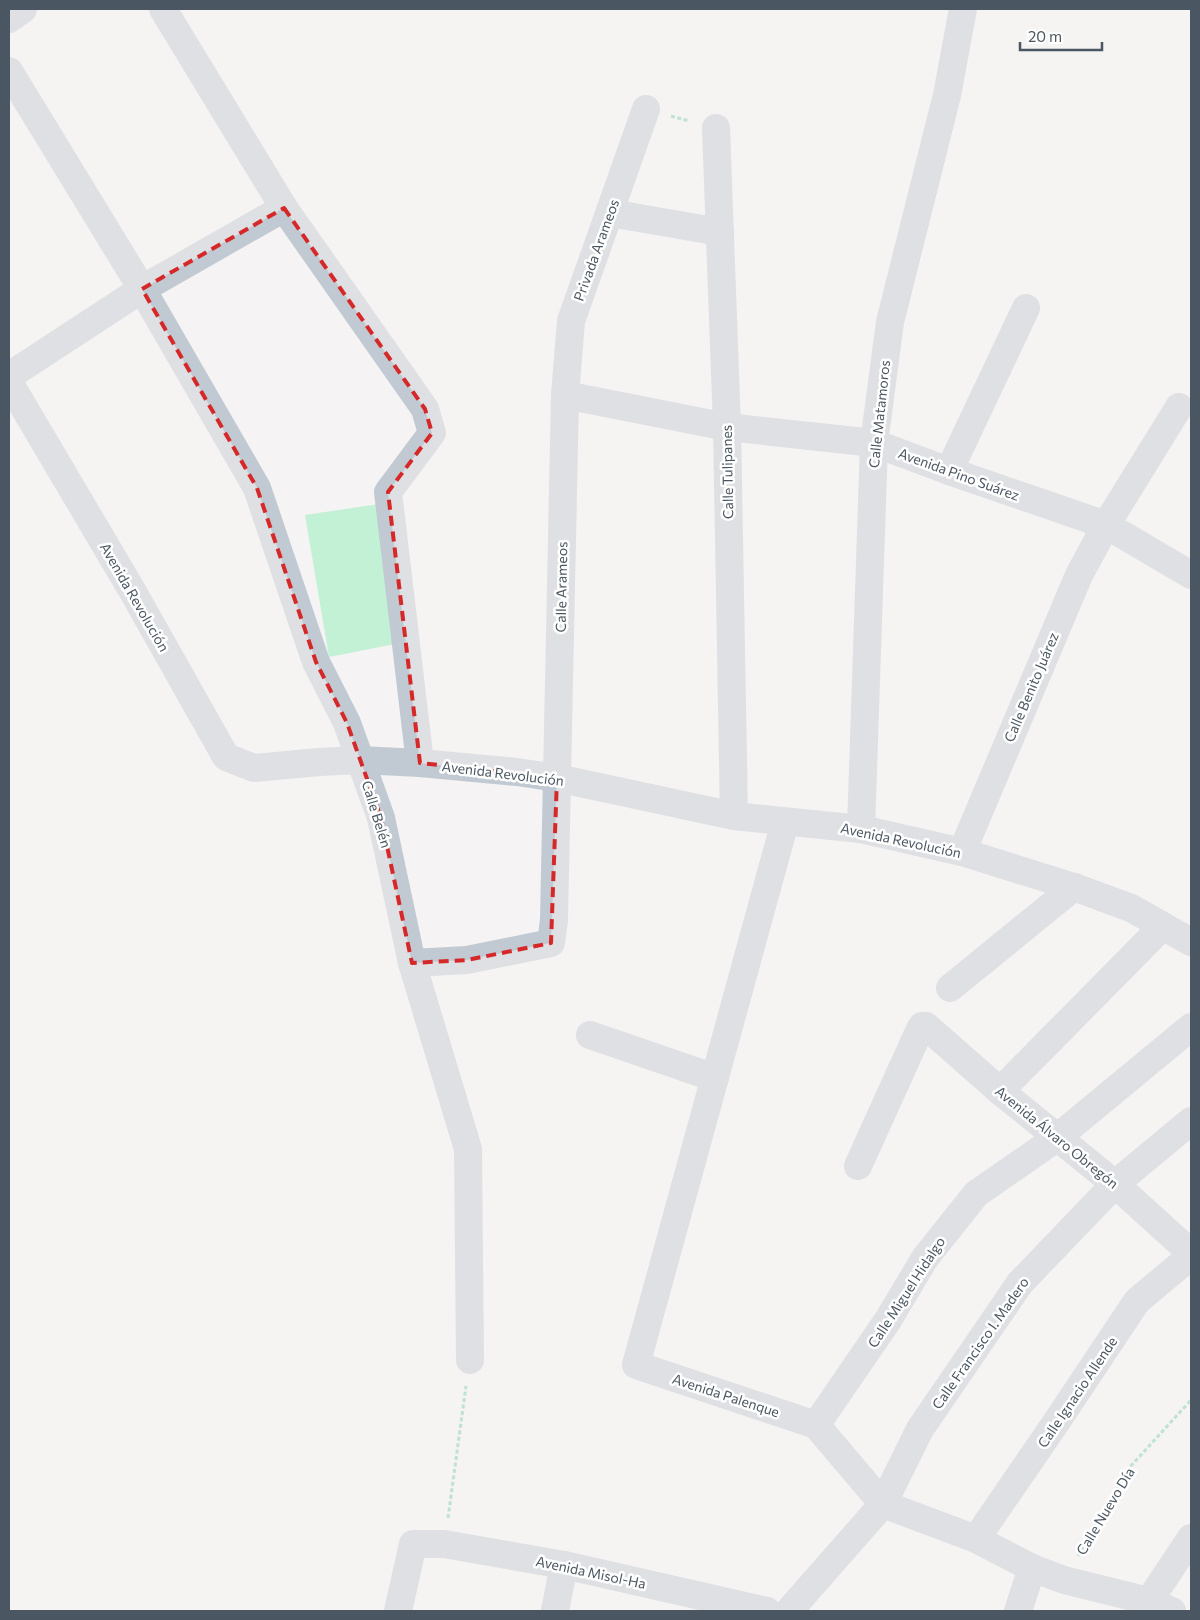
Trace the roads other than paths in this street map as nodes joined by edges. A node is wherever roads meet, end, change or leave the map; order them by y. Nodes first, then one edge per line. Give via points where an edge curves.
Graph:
1 (23, 9) edge
2 (164, 9) edge
3 (964, 9) edge
4 (9, 19) edge
5 (9, 71) edge
6 (646, 109) road end
7 (716, 128) road end
8 (284, 208) junction
9 (610, 213) junction
10 (720, 232) junction
11 (142, 289) junction
12 (1026, 308) dead end
13 (9, 376) edge
14 (9, 382) edge
15 (565, 395) junction
16 (1179, 407) dead end
17 (727, 427) junction
18 (874, 443) junction
19 (948, 471) junction
20 (1106, 525) junction
21 (1191, 575) edge
22 (360, 760) junction
23 (420, 763) junction
24 (557, 778) junction
25 (734, 816) junction
26 (785, 822) junction
27 (861, 829) junction
28 (962, 852) junction
29 (1074, 887) junction
30 (1163, 926) junction
31 (1191, 942) edge
32 (412, 962) junction
33 (950, 988) dead end
34 (1191, 1027) edge
35 (590, 1035) dead end
36 (715, 1078) junction
37 (1000, 1091) junction
38 (1191, 1121) edge
39 (1058, 1137) junction
40 (858, 1166) dead end
41 (1115, 1184) junction
42 (1191, 1254) edge
43 (470, 1360) road end
44 (816, 1425) junction
45 (883, 1504) junction
46 (1191, 1538) edge
47 (976, 1539) junction
48 (564, 1566) junction
49 (1032, 1568) junction
50 (1161, 1606) edge
51 (398, 1611) edge
52 (555, 1611) edge
53 (767, 1611) edge
54 (789, 1611) edge
55 (1018, 1611) edge

1 - 4 street
2 - 8 street
3 - 18 street, Calle Matamoros via 947,96 890,322
5 - 11 street, Calle Belén
6 - 9 street, Privada Arameos
7 - 10 street, Calle Tulipanes
8 - 11 street
8 - 23 street via 425,409 432,433 388,492
9 - 10 street
9 - 15 street, Privada Arameos via 571,321
10 - 17 street, Calle Tulipanes
11 - 13 street
11 - 22 street, Calle Belén via 257,488 316,662 347,723
12 - 19 street
14 - 22 street, Avenida Revolución via 226,758 254,768
15 - 17 street, Avenida Pino Suárez
15 - 24 street, Calle Arameos
16 - 20 street, Calle Benito Juárez
17 - 18 street, Avenida Pino Suárez
17 - 25 street, Calle Tulipanes
18 - 19 street, Avenida Pino Suárez
18 - 27 street, Calle Matamoros
19 - 20 street, Avenida Pino Suárez
20 - 21 street, Avenida Pino Suárez
20 - 28 street, Calle Benito Juárez via 1078,575
22 - 23 street, Avenida Revolución
22 - 32 street, Calle Belén via 382,818
23 - 24 street, Avenida Revolución
24 - 25 street, Avenida Revolución
24 - 32 street, Calle Arameos via 551,943 467,960
25 - 26 street, Avenida Revolución
26 - 27 street, Avenida Revolución
26 - 36 street
27 - 28 street, Avenida Revolución
28 - 29 street, Avenida Revolución
29 - 30 street, Avenida Revolución via 1131,908
29 - 33 street
30 - 31 street, Avenida Revolución
30 - 37 street
32 - 43 street, Calle Belén via 468,1149
34 - 39 street, Calle Miguel Hidalgo
35 - 36 street
36 - 44 street, Avenida Palenque via 636,1365
37 - 39 street, Avenida Álvaro Obregón
37 - 40 street, Avenida Álvaro Obregón via 926,1026 922,1026
38 - 41 street, Calle Francisco I. Madero
39 - 41 street, Avenida Álvaro Obregón
39 - 44 street, Calle Miguel Hidalgo via 976,1194 925,1258 888,1320
41 - 42 street, Avenida Álvaro Obregón
41 - 45 street, Calle Francisco I. Madero via 1020,1282 920,1429
42 - 47 street, Calle Ignacio Allende via 1137,1301
44 - 45 street
45 - 47 street
45 - 54 street, Calle Francisco I. Madero
46 - 50 street
47 - 49 street
48 - 51 street, Avenida Misol-Ha via 444,1544 413,1544
48 - 52 street
48 - 53 street, Avenida Misol-Ha
49 - 50 street
49 - 55 street

